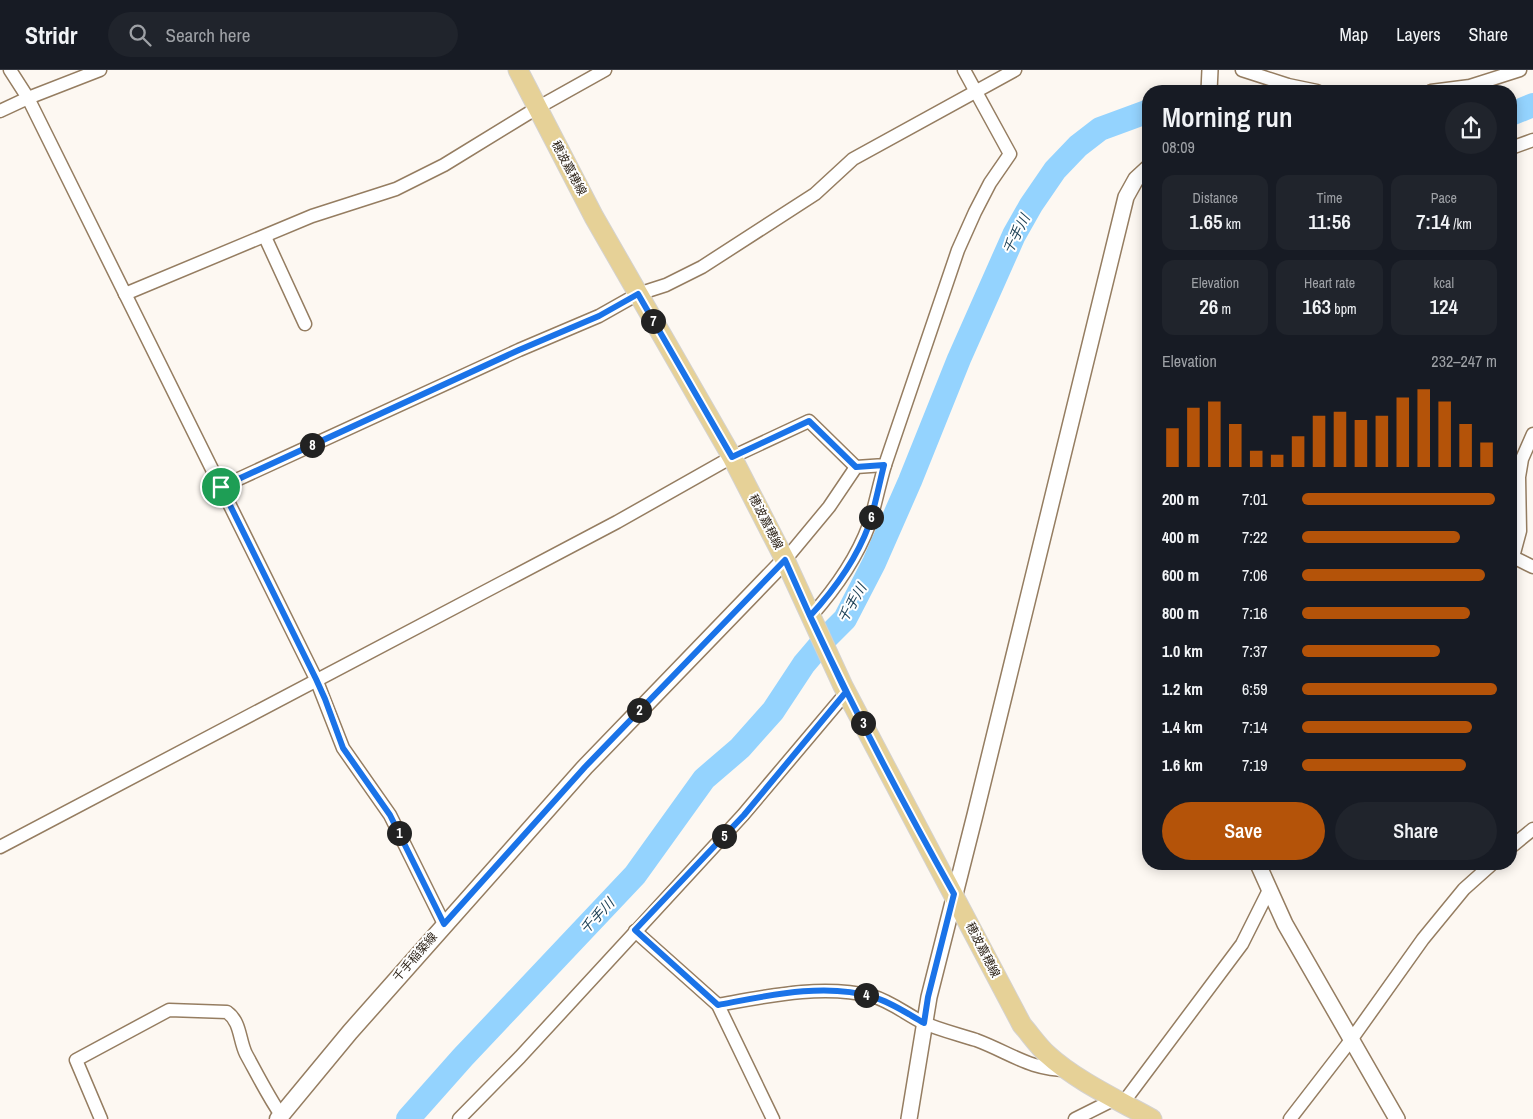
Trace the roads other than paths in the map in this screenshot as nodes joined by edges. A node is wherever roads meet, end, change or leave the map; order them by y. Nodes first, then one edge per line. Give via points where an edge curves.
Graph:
1 (10, 70) edge
2 (100, 70) edge
3 (518, 70) edge
4 (605, 70) edge
5 (964, 70) edge
6 (1015, 70) edge
7 (1210, 70) edge
8 (1242, 70) edge
9 (1520, 70) edge
10 (1209, 85) edge
11 (1285, 85) edge
12 (1473, 85) edge
13 (976, 91) junction
14 (28, 98) junction
15 (537, 108) junction
16 (0, 111) edge
17 (1533, 140) edge
18 (1517, 146) edge
19 (1142, 174) edge
20 (265, 237) junction
21 (125, 294) junction
22 (638, 294) junction
23 (306, 324) dead end
24 (1533, 434) edge
25 (732, 457) junction
26 (884, 465) junction
27 (856, 467) junction
28 (221, 487) junction
29 (1517, 543) edge
30 (785, 560) junction
31 (1517, 560) edge
32 (1533, 567) edge
33 (812, 619) junction
34 (316, 679) junction
35 (845, 689) junction
36 (1533, 829) edge
37 (1517, 842) edge
38 (0, 847) edge
39 (1261, 870) edge
40 (1485, 870) edge
41 (1269, 890) junction
42 (954, 894) junction
43 (444, 924) junction
44 (635, 930) junction
45 (718, 1005) junction
46 (924, 1023) junction
47 (1350, 1040) junction
48 (1069, 1070) junction
49 (1119, 1101) junction
50 (280, 1117) edge
51 (101, 1119) edge
52 (459, 1119) edge
53 (773, 1119) edge
54 (909, 1119) edge
55 (1075, 1119) edge
56 (1152, 1119) edge
57 (1290, 1119) edge
58 (1397, 1119) edge

1 - 14 street
2 - 14 street
3 - 15 main road, 穂波嘉穂線
4 - 15 street
5 - 13 street
6 - 13 street
7 - 10 street
8 - 11 street
9 - 12 street
13 - 22 street via 853,159 815,194 702,266 666,285
13 - 26 street via 1010,154 974,212 958,250
14 - 16 street
14 - 21 street
15 - 20 street via 444,165 396,189 312,216
15 - 22 main road, 穂波嘉穂線
17 - 18 street
19 - 42 street via 1126,197
20 - 21 street
20 - 23 street
21 - 28 street
22 - 25 main road, 穂波嘉穂線
22 - 28 street via 599,316
24 - 29 street via 1522,459 1519,477 1520,531
25 - 27 street via 809,421
25 - 30 main road, 穂波嘉穂線
25 - 34 street via 617,522
26 - 27 street
26 - 33 street via 868,526 851,562
27 - 30 street
28 - 34 street
30 - 33 main road, 穂波嘉穂線
30 - 43 main road, 千手稲築線 via 585,767
31 - 32 street
33 - 35 main road, 穂波嘉穂線
34 - 38 street
34 - 43 street via 343,748 390,815
35 - 42 main road, 穂波嘉穂線
35 - 44 street via 744,815
36 - 37 street
39 - 41 street
40 - 47 street via 1464,889 1423,939
41 - 47 street
41 - 49 street via 1242,944
42 - 46 street
42 - 48 main road, 穂波嘉穂線 via 1022,1025 1047,1054
43 - 50 main road, 千手稲築線
44 - 45 street
44 - 52 street
45 - 46 street via 777,994 847,992 873,997
45 - 53 street
46 - 48 street via 977,1041 1033,1066
46 - 54 street
47 - 57 street
47 - 58 street
48 - 49 main road, 穂波嘉穂線
49 - 55 street
49 - 56 main road, 穂波嘉穂線
50 - 51 street via 245,1052 232,1016 227,1012 169,1010 76,1060

